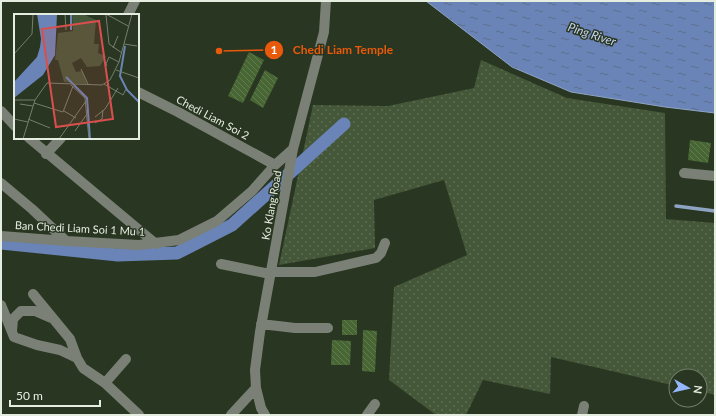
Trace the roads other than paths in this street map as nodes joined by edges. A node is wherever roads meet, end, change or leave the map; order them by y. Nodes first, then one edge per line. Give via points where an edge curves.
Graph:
1 (135, 1) edge
2 (326, 1) edge
3 (128, 14) edge
4 (139, 93) edge
5 (1, 111) edge
6 (14, 125) edge
7 (30, 139) edge
8 (60, 139) edge
9 (293, 149) junction
10 (46, 154) junction
11 (275, 165) junction
12 (684, 173) dead end
13 (715, 176) edge
14 (1, 183) edge
15 (1, 236) edge
16 (66, 242) junction
17 (385, 243) dead end
18 (156, 244) junction
19 (221, 264) dead end
20 (271, 273) junction
21 (33, 294) dead end
22 (1, 305) edge
23 (53, 319) junction
24 (261, 324) junction
25 (328, 328) dead end
26 (12, 332) junction
27 (77, 358) junction
28 (126, 359) dead end
29 (105, 383) junction
30 (256, 388) junction
31 (375, 404) dead end
32 (139, 415) edge
33 (231, 415) edge
34 (265, 415) edge
35 (367, 415) edge

1 - 3 street
2 - 9 street, Ko Klang Road via 324,32
4 - 11 street, Chedi Liam Soi 2
5 - 6 street
7 - 10 street
8 - 10 street
9 - 11 street, Ban Chedi Liam Soi 1 Mu 1
9 - 20 street, Ko Klang Road
10 - 18 street
11 - 18 street, Ban Chedi Liam Soi 1 Mu 1 via 252,191 217,221 179,240
12 - 13 street
14 - 16 street
15 - 16 street, Ban Chedi Liam Soi 1 Mu 1
16 - 18 street, Ban Chedi Liam Soi 1 Mu 1
17 - 20 street via 376,258 315,272
19 - 20 street
20 - 24 street, Ko Klang Road
21 - 23 street
22 - 26 street
23 - 26 street via 35,311 21,311 13,319
23 - 27 street via 70,340
24 - 25 street
24 - 30 street, Ko Klang Road via 255,370
26 - 27 street via 14,337 60,350
27 - 29 street via 83,368
28 - 29 street
29 - 32 street
30 - 33 street
30 - 34 street, Ko Klang Road
31 - 35 street

